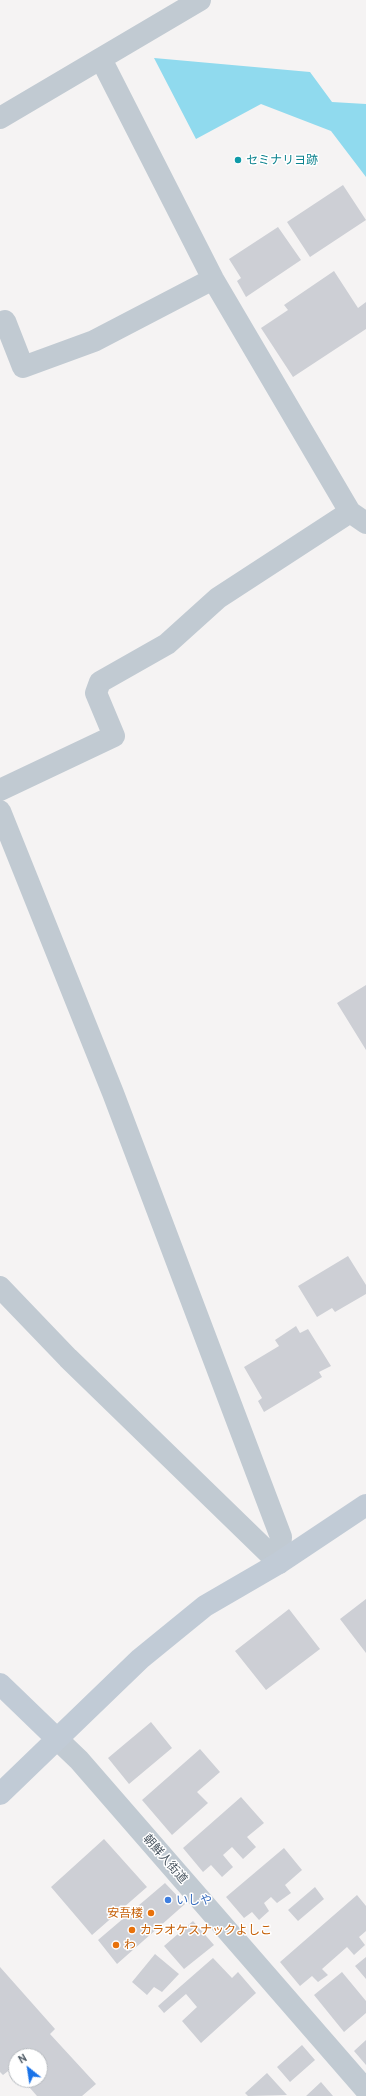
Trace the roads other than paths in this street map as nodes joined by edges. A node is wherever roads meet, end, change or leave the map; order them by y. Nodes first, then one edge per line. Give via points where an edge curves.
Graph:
1 (200, 0) edge
2 (101, 59) junction
3 (0, 118) edge
4 (213, 279) junction
5 (0, 323) edge
6 (358, 518) edge
7 (0, 790) edge
8 (0, 811) edge
9 (0, 1287) edge
10 (366, 1504) edge
11 (279, 1562) junction
12 (0, 1684) edge
13 (56, 1738) junction
14 (0, 1794) edge
15 (366, 2090) edge

1 - 2 street
2 - 3 street
2 - 4 street
4 - 5 street via 94,341 23,367 5,321
4 - 6 street
6 - 7 street via 218,598 168,644 100,682 96,693 114,736
8 - 11 street via 113,1093 281,1537
9 - 11 street via 68,1358
10 - 11 main road
11 - 13 main road via 205,1606 140,1659
12 - 13 main road
13 - 14 main road
13 - 15 street, 朝鮮人街道 via 79,1760

